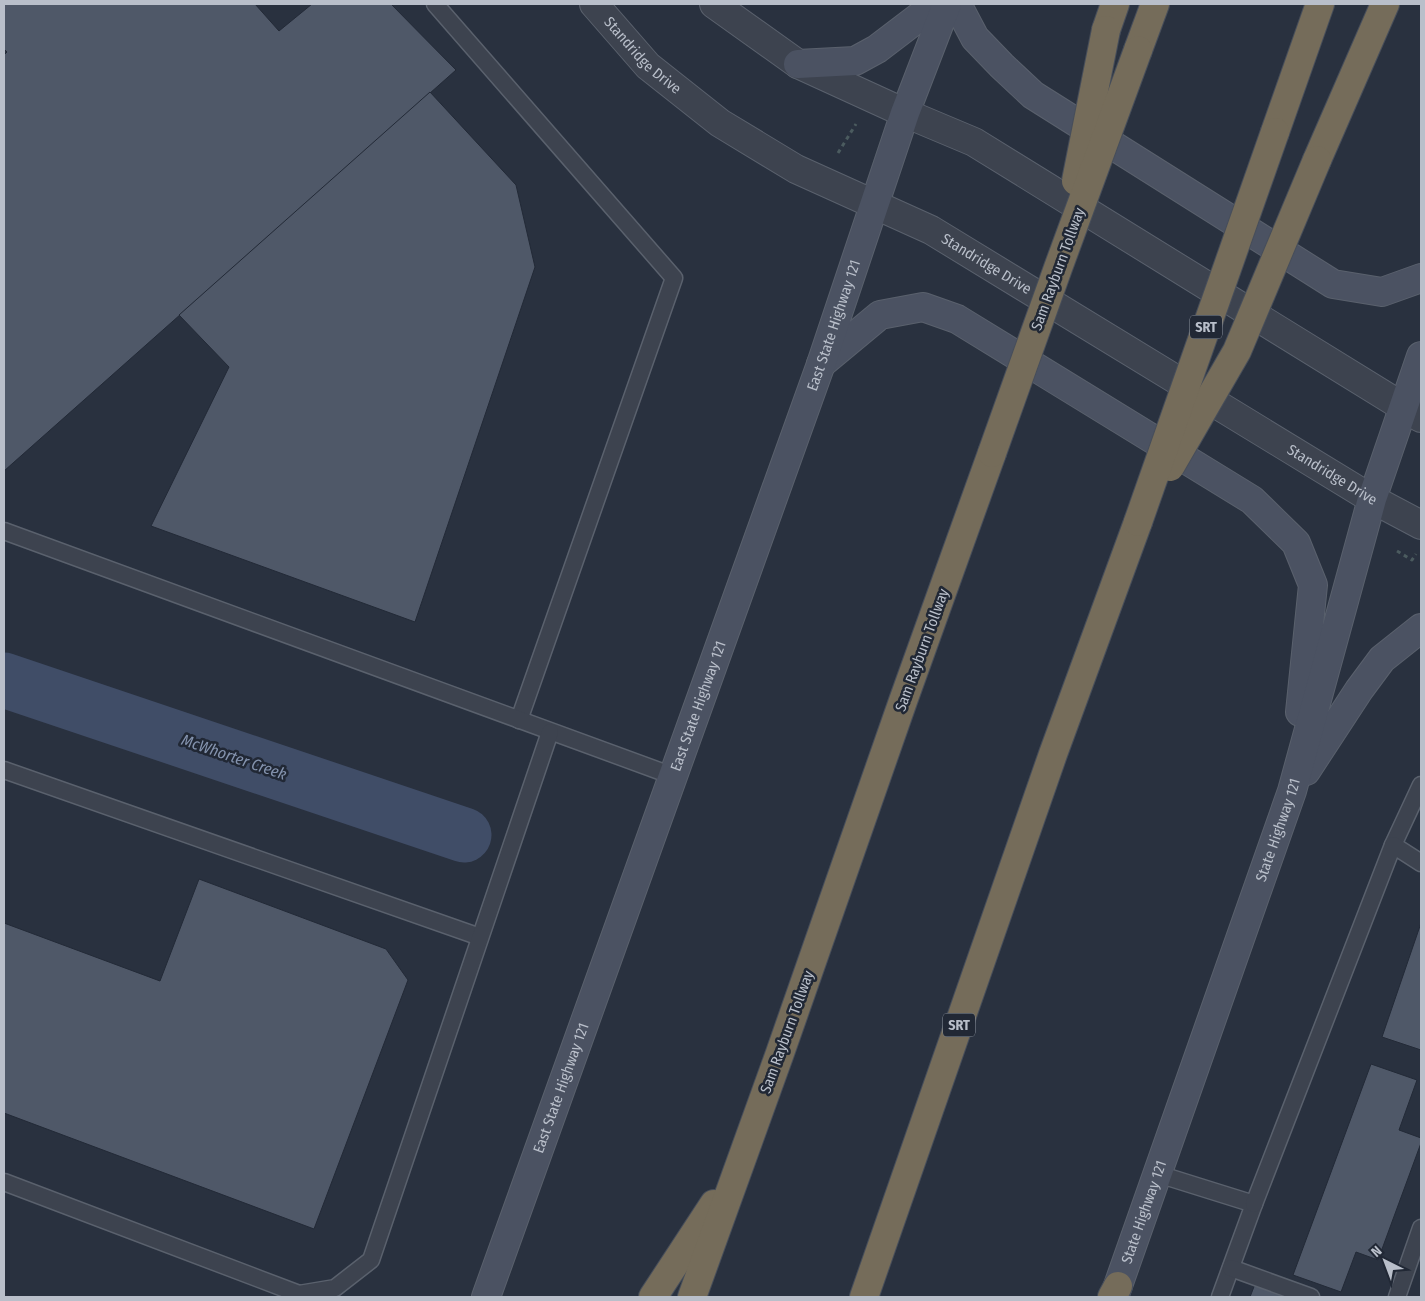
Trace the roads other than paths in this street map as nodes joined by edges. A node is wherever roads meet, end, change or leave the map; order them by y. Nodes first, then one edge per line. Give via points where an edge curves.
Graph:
1 (436, 4) edge
2 (594, 4) edge
3 (714, 4) edge
4 (936, 4) edge
5 (947, 4) edge
6 (957, 4) edge
7 (1115, 4) edge
8 (1155, 4) edge
9 (1320, 4) edge
10 (1385, 4) edge
11 (798, 64) junction
12 (905, 113) junction
13 (874, 204) junction
14 (1058, 268) junction
15 (1421, 278) edge
16 (1421, 356) edge
17 (821, 364) junction
18 (1412, 412) edge
19 (1372, 500) junction
20 (1138, 522) junction
21 (4, 532) edge
22 (1420, 537) edge
23 (1421, 628) edge
24 (519, 720) junction
25 (550, 732) junction
26 (4, 770) edge
27 (673, 776) junction
28 (1421, 785) edge
29 (1292, 791) junction
30 (1393, 845) junction
31 (1421, 863) edge
32 (480, 936) junction
33 (737, 1170) junction
34 (1158, 1174) junction
35 (4, 1182) edge
36 (1254, 1204) junction
37 (1421, 1228) edge
38 (1231, 1268) junction
39 (1115, 1294) edge
40 (486, 1297) edge
41 (653, 1297) edge
42 (692, 1297) edge
43 (864, 1297) edge
44 (1220, 1297) edge
45 (1311, 1297) edge
46 (1397, 1297) edge

1 - 24 lane via 674,278
2 - 13 street, Standridge Drive via 648,66 720,123 796,169
3 - 11 street
4 - 11 main road via 877,49 855,61
5 - 12 main road
6 - 15 main road via 975,38 1034,94 1333,284 1382,292
7 - 14 highway, bridge via 1106,30
8 - 14 highway, Sam Rayburn Tollway, bridge
9 - 20 highway, SRT, bridge
10 - 20 highway, bridge via 1237,351
11 - 12 street
12 - 13 main road, East State Highway 121
12 - 18 street via 974,142
13 - 17 main road, East State Highway 121
13 - 19 street, Standridge Drive via 931,230
14 - 33 highway, Sam Rayburn Tollway, bridge
16 - 18 main road, State Highway 121
17 - 27 main road, East State Highway 121
17 - 29 main road via 880,315 923,307 957,319 1252,500 1296,543 1313,585
18 - 19 main road, State Highway 121
19 - 22 street, Standridge Drive
19 - 29 main road, State Highway 121
20 - 43 highway, SRT via 1053,754
21 - 24 lane
23 - 29 main road via 1382,659
24 - 25 lane
25 - 27 lane
25 - 32 lane
26 - 32 lane
27 - 40 main road, East State Highway 121
28 - 30 lane
29 - 34 main road, State Highway 121
30 - 31 lane
30 - 36 lane
32 - 35 lane via 371,1260 335,1288 299,1294
33 - 41 highway
33 - 42 highway, Sam Rayburn Tollway
34 - 36 lane
34 - 39 main road, State Highway 121
36 - 38 lane
37 - 46 lane
38 - 44 lane
38 - 45 lane

